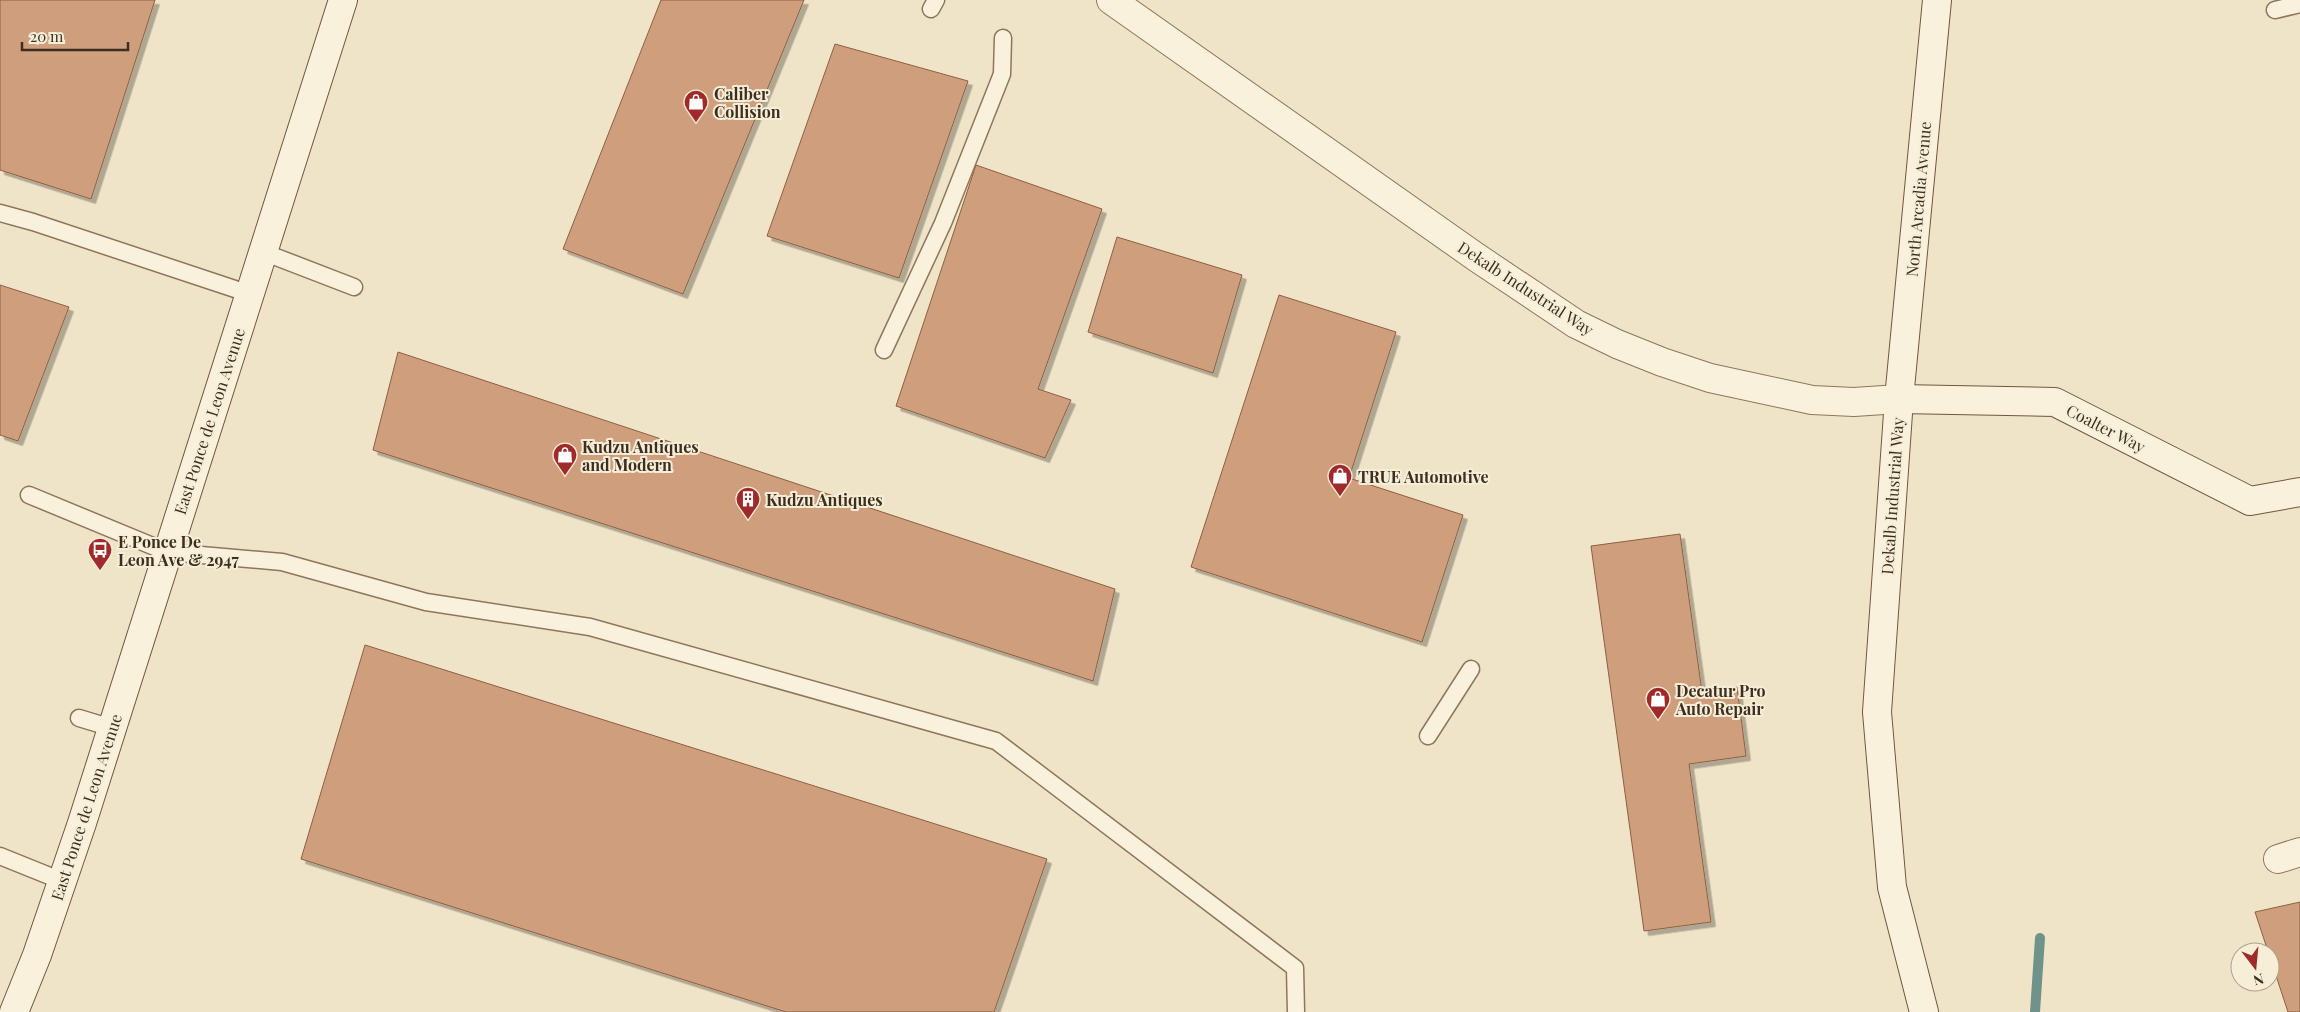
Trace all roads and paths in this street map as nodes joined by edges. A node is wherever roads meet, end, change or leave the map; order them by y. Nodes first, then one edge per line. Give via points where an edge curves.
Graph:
1 (343, 0) edge
2 (1111, 0) edge
3 (1937, 0) edge
4 (2300, 4) edge
5 (2275, 10) dead end
6 (1003, 38) dead end
7 (0, 213) edge
8 (263, 252) junction
9 (354, 287) dead end
10 (250, 294) junction
11 (884, 350) dead end
12 (1899, 399) junction
13 (2300, 492) edge
14 (29, 495) dead end
15 (168, 552) junction
16 (1471, 669) dead end
17 (79, 718) dead end
18 (112, 728) junction
19 (1428, 736) dead end
20 (0, 856) edge
21 (62, 881) junction
22 (0, 1007) edge
23 (10, 1012) edge
24 (14, 1012) edge
25 (1296, 1012) edge
26 (1924, 1012) edge

1 - 8 main road, East Ponce de Leon Avenue
2 - 12 main road, Dekalb Industrial Way via 1576,324 1617,344 1710,378 1803,399 1854,402
3 - 12 main road, North Arcadia Avenue
4 - 5 lane
6 - 11 lane via 1002,74 943,223
7 - 10 lane
8 - 9 lane
8 - 10 main road, East Ponce de Leon Avenue
10 - 15 main road, East Ponce de Leon Avenue
12 - 13 main road, Coalter Way via 2055,402 2250,502
12 - 26 main road, Dekalb Industrial Way via 1877,712 1892,887
14 - 15 lane
15 - 18 main road, East Ponce de Leon Avenue
15 - 25 lane via 282,562 426,602 590,627 996,740 1295,968
16 - 19 lane
17 - 18 lane
18 - 21 main road, East Ponce de Leon Avenue
20 - 21 lane
21 - 24 main road, East Ponce de Leon Avenue
22 - 23 lane

